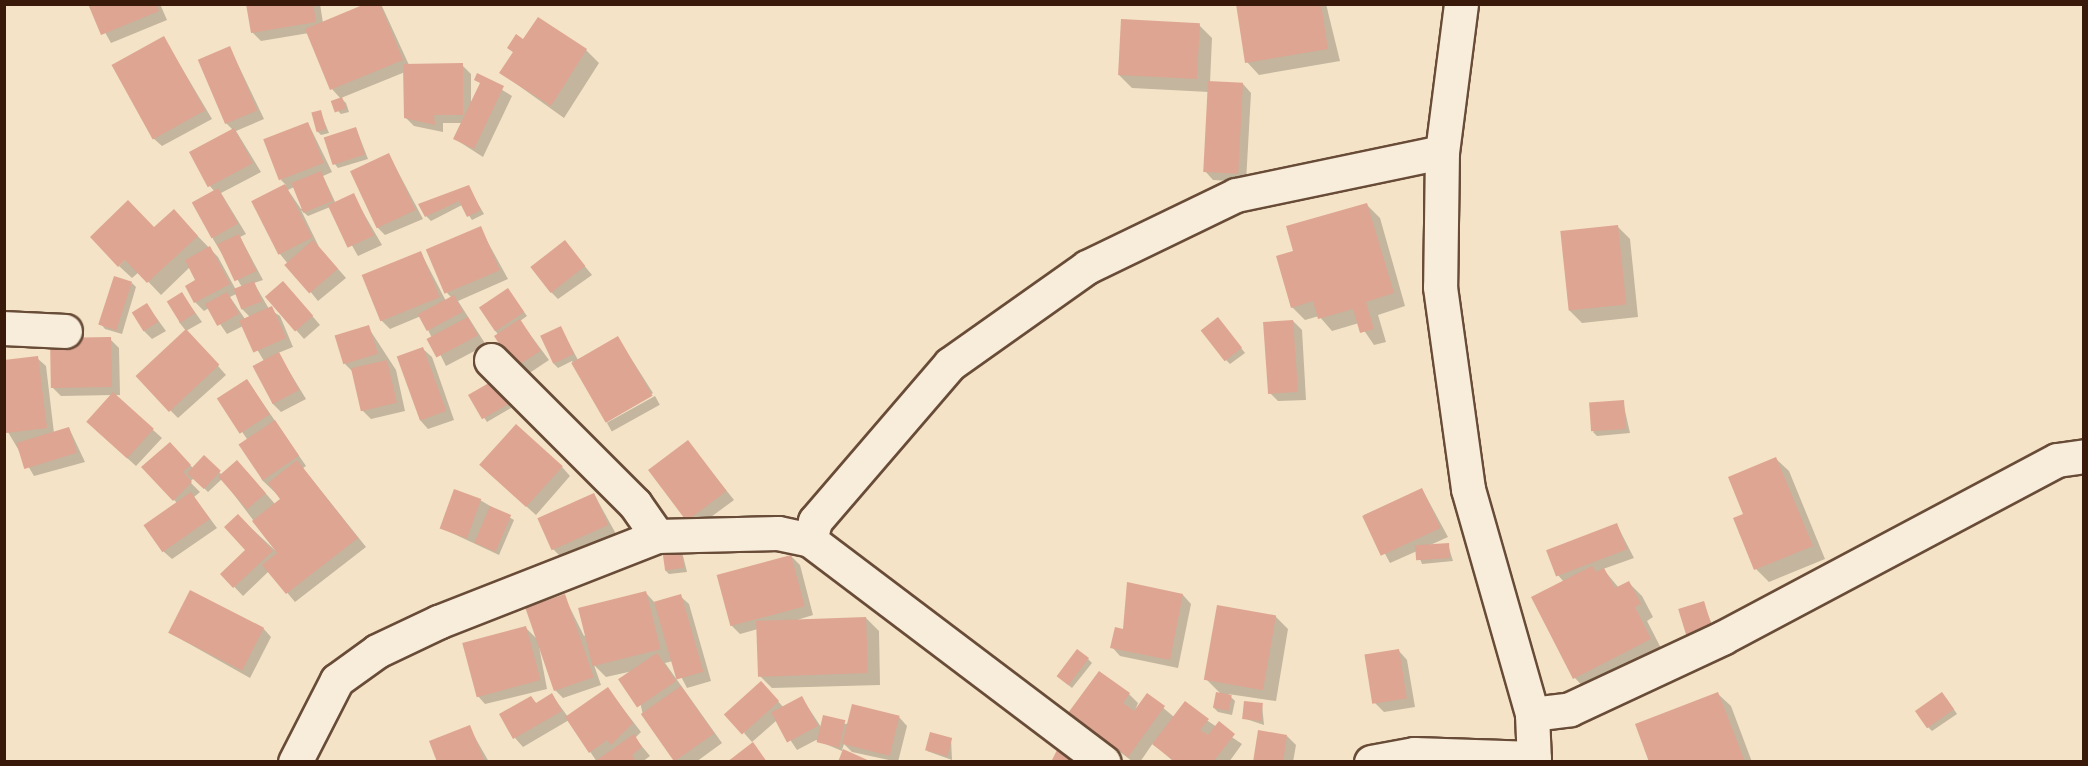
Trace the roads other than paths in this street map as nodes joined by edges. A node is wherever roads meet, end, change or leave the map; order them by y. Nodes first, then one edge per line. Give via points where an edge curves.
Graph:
1 (1461, 4) edge
2 (1442, 152) junction
3 (4, 328) edge
4 (65, 331) dead end
5 (491, 360) dead end
6 (2084, 456) edge
7 (657, 536) junction
8 (810, 540) junction
9 (1532, 714) junction
10 (1534, 760) edge
11 (295, 762) edge
12 (1104, 762) edge
13 (1371, 762) edge

1 - 2 street
2 - 8 street via 1236,195 1087,267 950,364 815,521
2 - 9 street via 1440,287 1450,378 1468,489
3 - 4 street
5 - 7 street via 634,504
6 - 9 street via 2057,460 1722,638 1570,709
7 - 8 street via 778,533
7 - 11 street via 551,574 377,651 338,680
8 - 12 street
9 - 10 street
10 - 13 street via 1414,754

